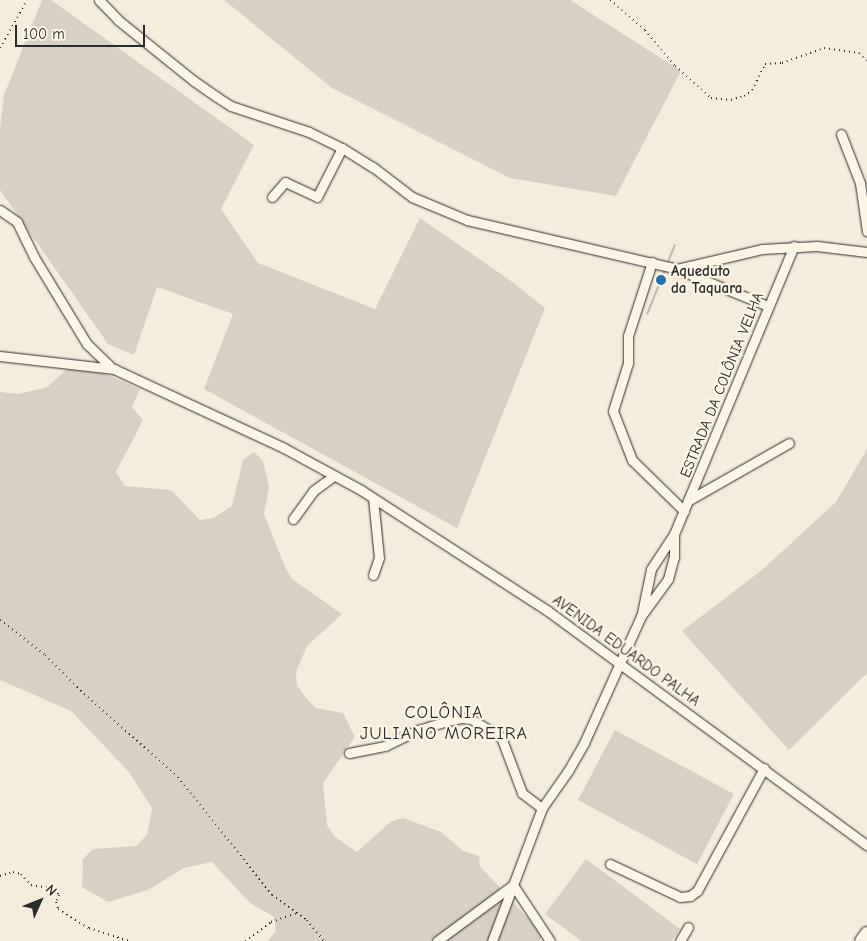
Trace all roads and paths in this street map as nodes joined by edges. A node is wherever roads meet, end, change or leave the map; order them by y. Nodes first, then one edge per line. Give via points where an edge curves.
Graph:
1 (27, 0) edge
2 (99, 0) edge
3 (610, 0) edge
4 (0, 48) edge
5 (867, 60) edge
6 (841, 134) dead end
7 (342, 148) junction
8 (272, 196) dead end
9 (0, 210) edge
10 (867, 231) edge
11 (794, 246) junction
12 (867, 252) edge
13 (656, 264) junction
14 (677, 270) junction
15 (768, 306) junction
16 (0, 356) edge
17 (114, 369) junction
18 (789, 443) dead end
19 (334, 476) junction
20 (373, 498) junction
21 (690, 500) junction
22 (684, 511) junction
23 (293, 519) dead end
24 (674, 534) junction
25 (372, 575) dead end
26 (642, 616) junction
27 (0, 620) edge
28 (621, 663) junction
29 (350, 752) dead end
30 (764, 768) junction
31 (542, 808) junction
32 (867, 845) edge
33 (610, 864) dead end
34 (0, 876) edge
35 (513, 885) junction
36 (298, 913) junction
37 (688, 927) dead end
38 (867, 934) edge
39 (129, 941) edge
40 (245, 941) edge
41 (324, 941) edge
42 (437, 941) edge
43 (492, 941) edge
44 (550, 941) edge
45 (680, 941) edge
46 (862, 941) edge

1 - 4 path
2 - 7 street via 118,20 217,98 309,132
3 - 5 path via 645,30 675,66 712,98 731,100 744,96 752,90 764,64 782,63 824,48 844,49
6 - 10 street via 860,183
7 - 8 street via 317,197 285,182
7 - 13 street via 372,166 412,198 467,220
9 - 17 street via 17,222 34,257 87,344
11 - 12 street
11 - 14 street via 750,251
11 - 15 street, ESTRADA DA COLÔNIA VELHA
13 - 14 street
13 - 22 street via 628,336 628,363 612,411 632,460
14 - 15 street
15 - 21 street, ESTRADA DA COLÔNIA VELHA
16 - 17 street
17 - 19 street, AVENIDA EDUARDO PALHA via 284,448
18 - 21 street
19 - 20 street, AVENIDA EDUARDO PALHA
19 - 23 street via 313,492
20 - 25 street via 379,558
20 - 28 street, AVENIDA EDUARDO PALHA via 476,563
21 - 22 street, ESTRADA DA COLÔNIA VELHA
22 - 24 street, ESTRADA DA COLÔNIA VELHA
24 - 26 street, ESTRADA DA COLÔNIA VELHA via 651,569
24 - 26 street, ESTRADA DA COLÔNIA VELHA via 674,557 668,579
26 - 28 street, ESTRADA DA COLÔNIA VELHA
27 - 36 path via 45,654 84,694 178,777 272,895
28 - 30 street, AVENIDA EDUARDO PALHA
28 - 31 street, ESTRADA DA COLÔNIA VELHA via 580,750
29 - 31 street via 385,746 447,721 471,719 501,737 522,793
30 - 32 street, AVENIDA EDUARDO PALHA
30 - 33 street via 697,891 690,896 680,897
31 - 35 street, ESTRADA DA COLÔNIA VELHA
34 - 39 path via 12,872 21,874 31,885 55,889 58,909 89,928
35 - 42 street
35 - 43 street, ESTRADA DA COLÔNIA VELHA
35 - 44 street
36 - 40 path via 271,922
36 - 41 path
37 - 45 street
38 - 46 highway

